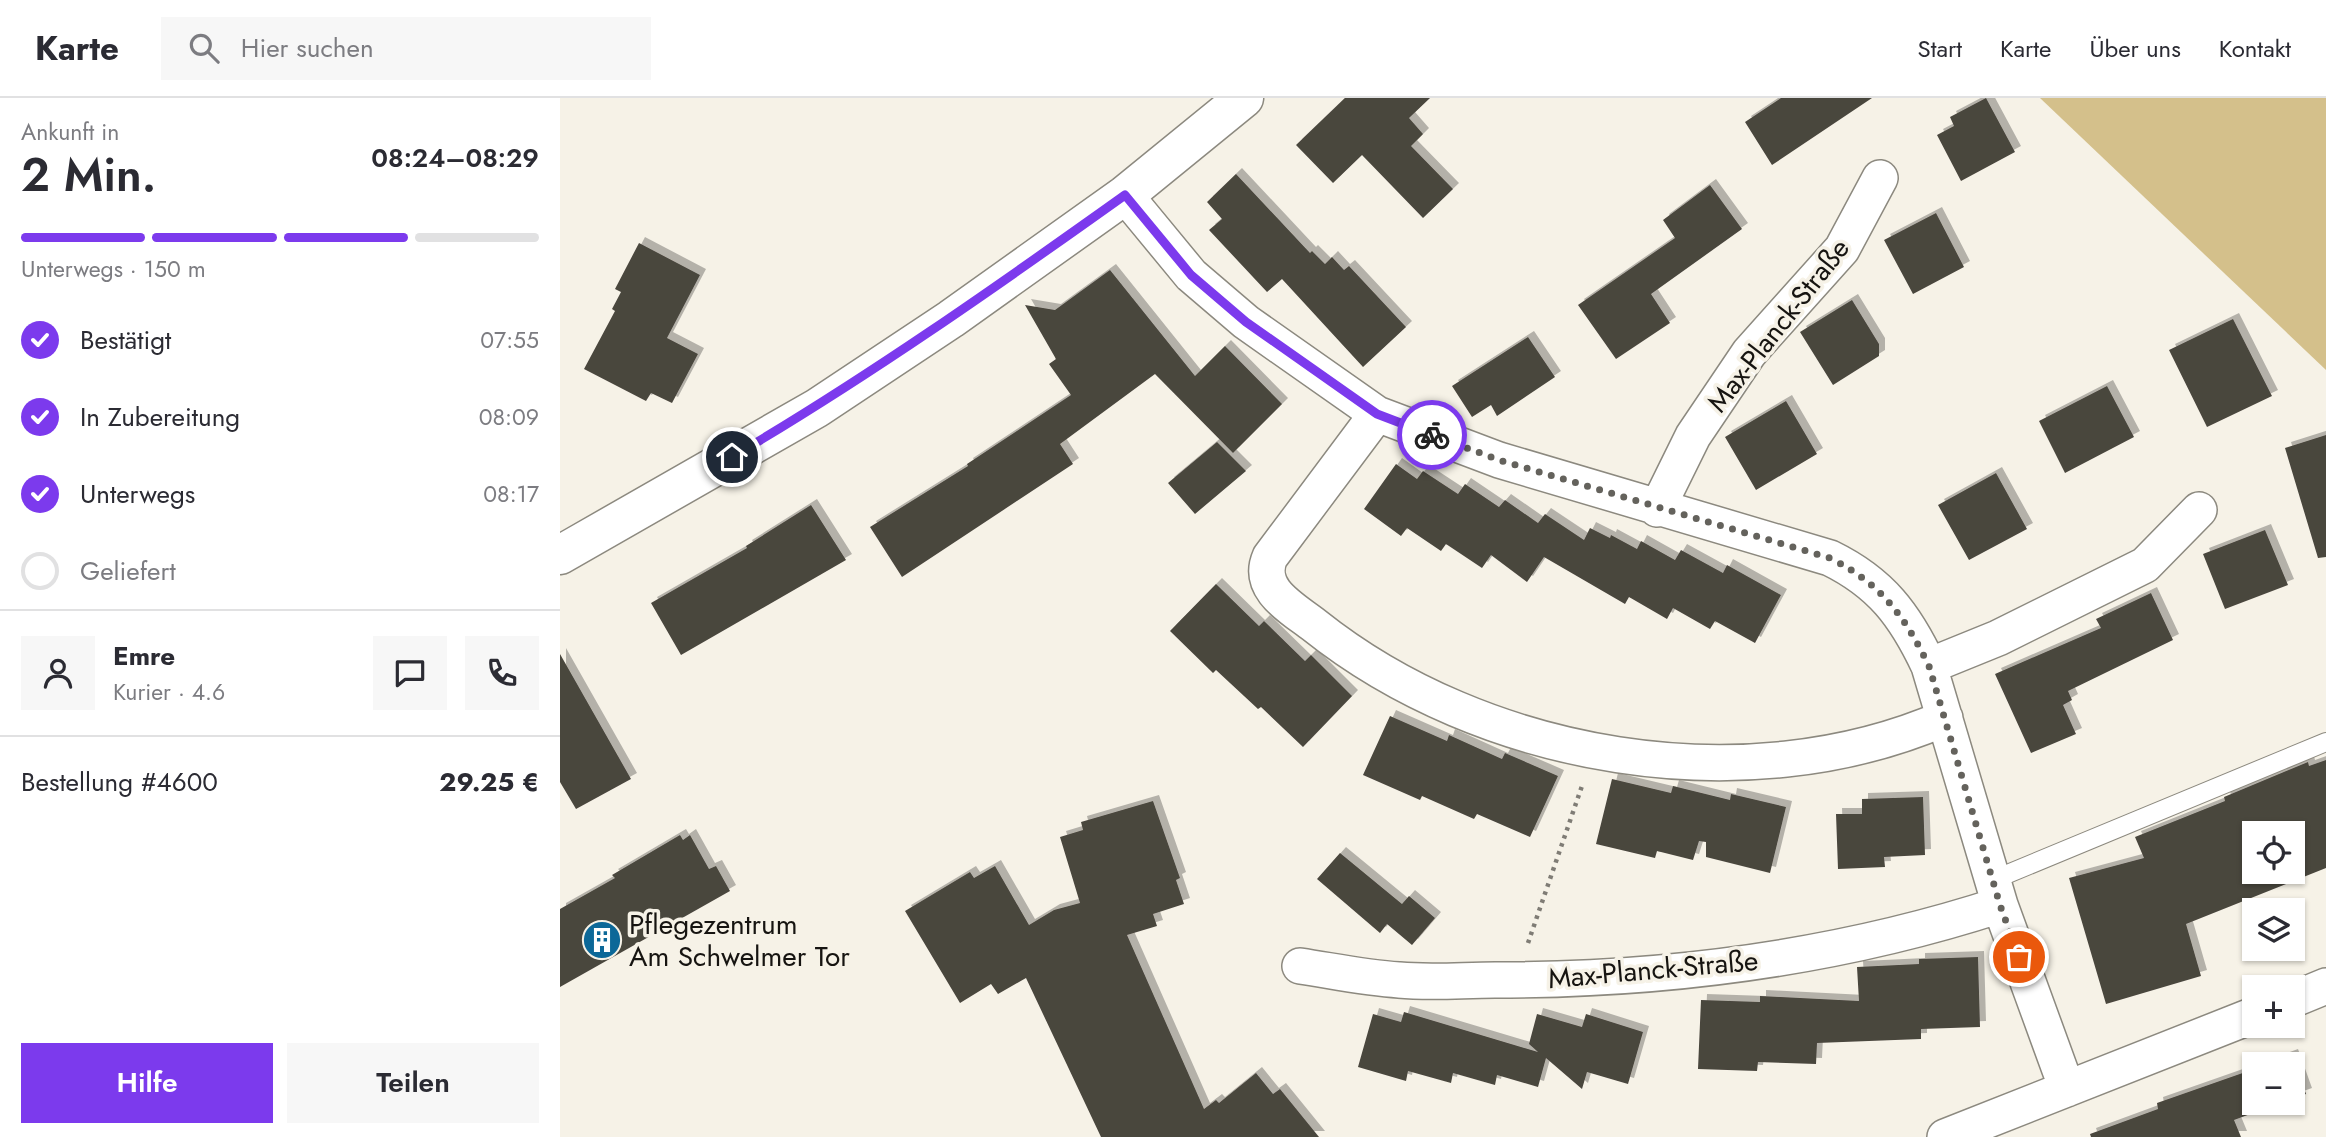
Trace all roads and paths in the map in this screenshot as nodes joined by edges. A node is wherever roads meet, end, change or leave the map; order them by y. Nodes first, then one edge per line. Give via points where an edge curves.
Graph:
1 (1244, 98) edge
2 (1880, 178) dead end
3 (1125, 195) junction
4 (1377, 414) junction
5 (1657, 509) junction
6 (2199, 510) dead end
7 (560, 555) edge
8 (1929, 666) junction
9 (1945, 718) junction
10 (2326, 742) edge
11 (1594, 750) junction
12 (1996, 892) junction
13 (1300, 966) dead end
14 (1515, 980) junction
15 (2326, 986) edge
16 (2305, 995) edge
17 (2242, 1020) edge
18 (2067, 1089) junction
19 (1945, 1137) edge

1 - 3 street
2 - 5 street, Max-Planck-Straße via 1842,249 1749,353 1693,436
3 - 4 street via 1191,275 1246,322
3 - 7 street via 817,408
4 - 5 street via 1499,460
4 - 11 street via 1270,557 1265,569 1268,584 1339,646 1406,688 1508,730
5 - 8 street via 1830,558 1855,570 1891,600
6 - 8 street via 2145,565 2011,632
8 - 9 street
9 - 11 street via 1900,737 1798,759 1669,760
9 - 12 street
10 - 12 lane
11 - 14 path
12 - 14 street, Max-Planck-Straße via 1935,926 1785,957 1665,973
12 - 18 street
13 - 14 street, Max-Planck-Straße via 1400,980
15 - 16 street
17 - 18 street
18 - 19 street

